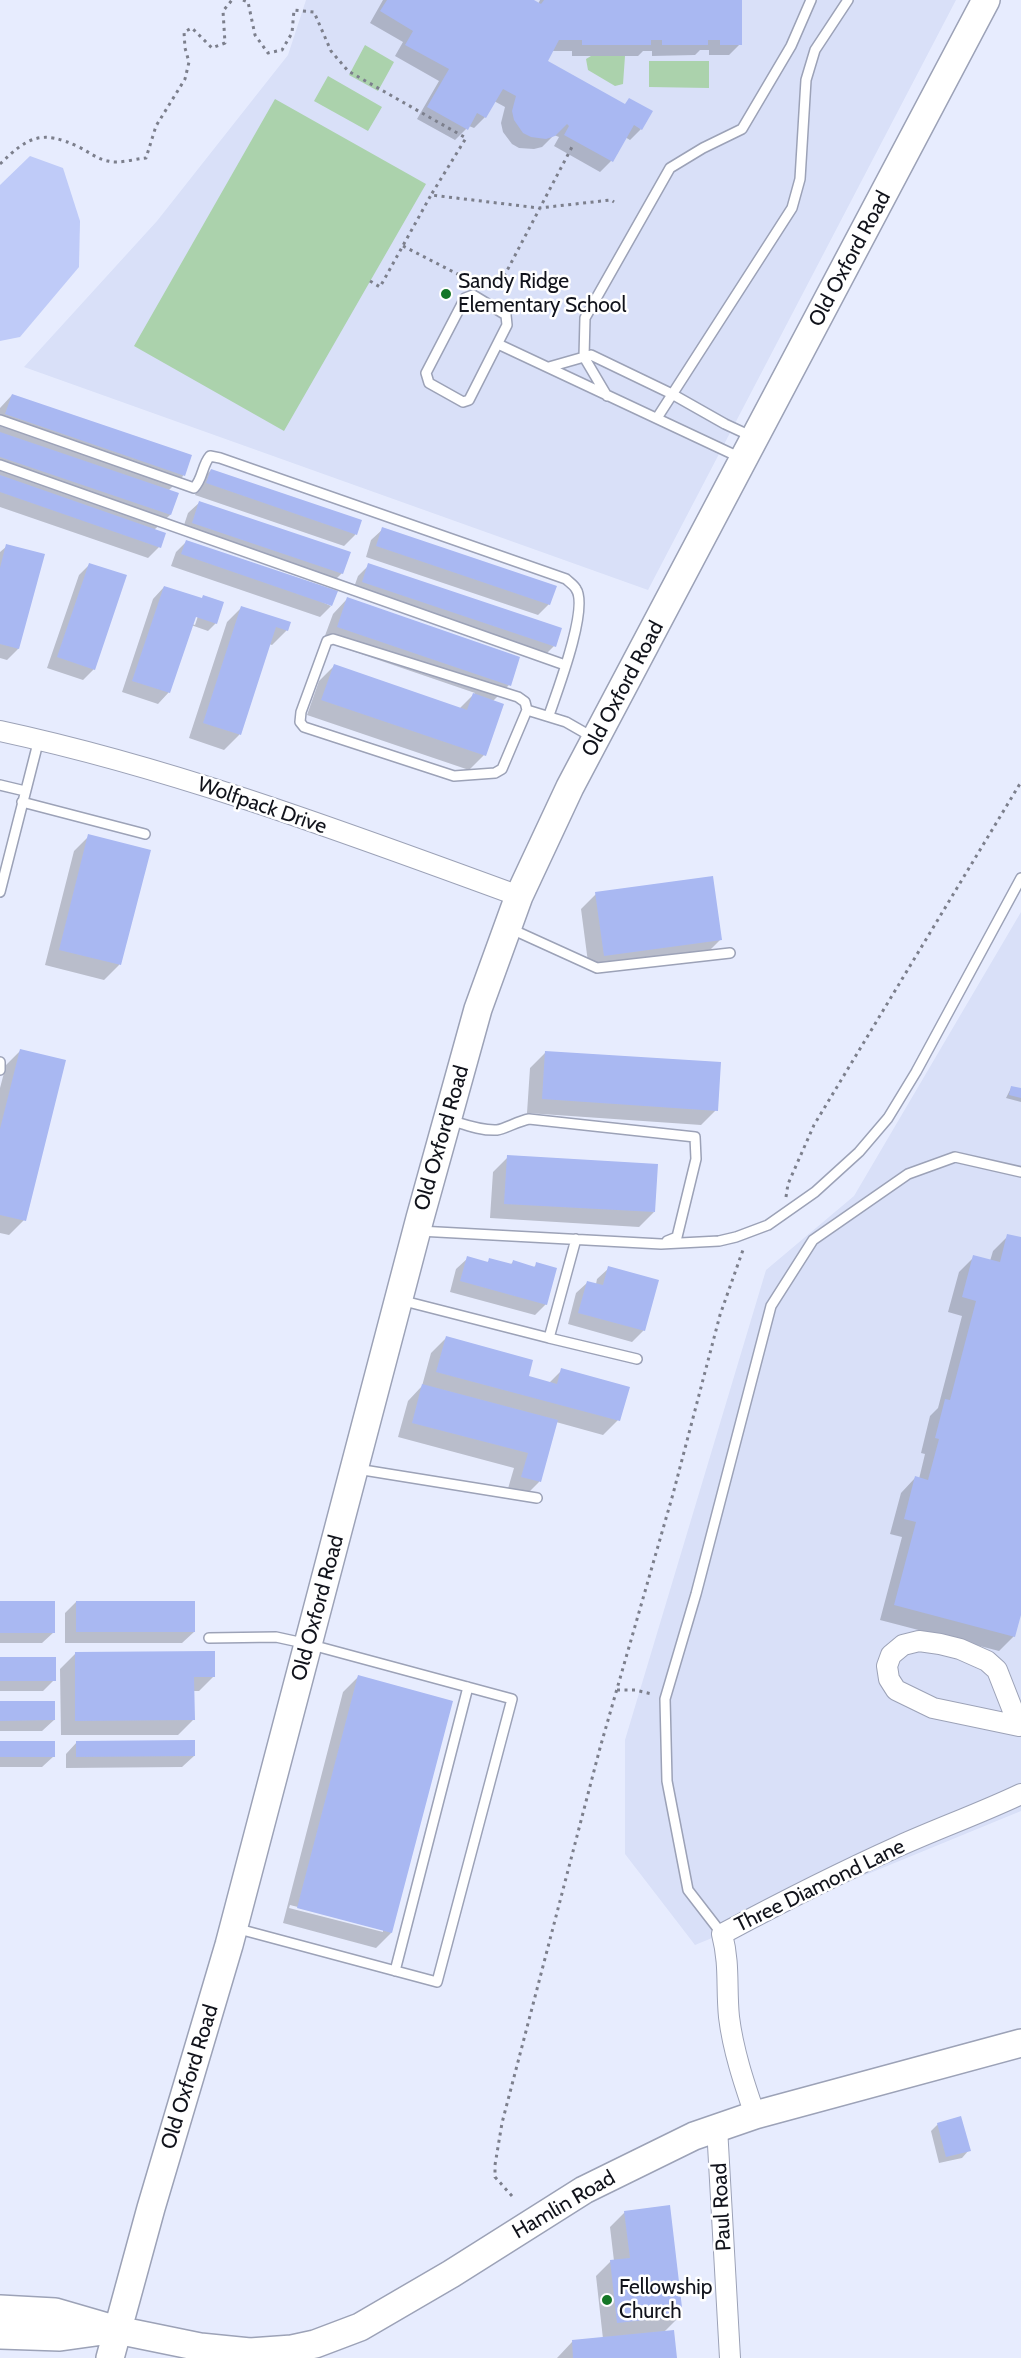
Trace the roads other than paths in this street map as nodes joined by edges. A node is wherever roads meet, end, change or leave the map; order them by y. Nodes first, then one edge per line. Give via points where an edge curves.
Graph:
1 (811, 0) edge
2 (848, 0) edge
3 (986, 0) edge
4 (498, 344) junction
5 (584, 357) junction
6 (549, 367) junction
7 (672, 394) junction
8 (608, 396) junction
9 (657, 418) junction
10 (0, 420) edge
11 (749, 448) junction
12 (0, 465) edge
13 (565, 666) junction
14 (527, 710) junction
15 (549, 715) junction
16 (0, 731) edge
17 (39, 739) junction
18 (596, 739) junction
19 (0, 785) edge
20 (25, 791) junction
21 (22, 802) junction
22 (145, 834) dead end
23 (1021, 878) edge
24 (0, 892) edge
25 (519, 896) junction
26 (507, 927) junction
27 (730, 953) dead end
28 (0, 1062) edge
29 (0, 1070) edge
30 (446, 1120) junction
31 (1021, 1172) edge
32 (416, 1231) junction
33 (576, 1239) junction
34 (661, 1244) junction
35 (399, 1300) junction
36 (549, 1338) junction
37 (637, 1359) dead end
38 (355, 1469) junction
39 (537, 1498) dead end
40 (209, 1638) dead end
41 (308, 1644) junction
42 (468, 1687) junction
43 (1020, 1728) edge
44 (1021, 1794) edge
45 (234, 1928) junction
46 (722, 1934) junction
47 (395, 1971) junction
48 (1021, 2043) edge
49 (755, 2115) junction
50 (717, 2127) junction
51 (0, 2309) edge
52 (117, 2330) junction
53 (0, 2335) edge
54 (110, 2358) edge
55 (730, 2358) edge

1 - 5 lane via 791,46 742,129 670,168 585,318
2 - 7 lane via 815,50 806,80 800,179 792,208
3 - 11 street, Old Oxford Road
4 - 4 lane via 469,400 463,402 429,383 426,373 465,298 473,296 506,315 507,324
4 - 6 lane
5 - 6 lane
5 - 7 lane via 591,355
5 - 8 lane
6 - 8 lane
7 - 9 lane
7 - 11 lane via 725,424
8 - 9 lane
9 - 11 lane
10 - 13 lane via 194,488 210,456 220,458 566,579 577,590 580,605
11 - 18 street, Old Oxford Road
12 - 13 lane
13 - 15 lane
14 - 14 lane via 502,769 476,776 454,776 304,728 300,722 327,641 333,639 518,697
14 - 15 lane
15 - 18 lane
16 - 17 street, Wolfpack Drive
17 - 20 lane
17 - 25 street, Wolfpack Drive via 237,796
18 - 25 street, Old Oxford Road
19 - 20 lane
20 - 21 lane
21 - 22 lane
21 - 24 lane
23 - 34 lane via 916,1072 888,1118 859,1152 815,1192 781,1217 749,1233 719,1241
25 - 26 street, Old Oxford Road
26 - 27 lane via 597,968
26 - 30 street, Old Oxford Road via 478,1008
28 - 29 lane
30 - 32 street, Old Oxford Road
30 - 34 lane via 498,1130 529,1119 695,1137 696,1159 677,1237
31 - 46 lane via 955,1157 908,1174 813,1240 771,1306 665,1699 667,1781 688,1890
32 - 33 lane
32 - 35 street, Old Oxford Road
33 - 34 lane
33 - 36 lane
35 - 36 lane
35 - 38 street, Old Oxford Road
36 - 37 lane
38 - 39 lane
38 - 41 street, Old Oxford Road
40 - 41 lane via 276,1637
41 - 42 lane
41 - 45 street, Old Oxford Road
42 - 47 lane
42 - 47 lane via 512,1699 437,1982
43 - 43 street via 997,1670 987,1661 960,1649 919,1641 903,1645 891,1655 887,1666 896,1690 933,1708
44 - 46 street, Three Diamond Lane via 899,1846
45 - 47 lane
45 - 52 street, Old Oxford Road
46 - 49 street, Three Diamond Lane via 728,1956 734,2046
48 - 49 street, Hamlin Road
49 - 50 street, Hamlin Road
50 - 52 street, Hamlin Road via 584,2190 394,2308 360,2327 315,2344 249,2352 200,2347
50 - 55 street, Paul Road
51 - 52 street via 55,2312
52 - 53 street via 60,2337
52 - 54 street, Old Oxford Road

